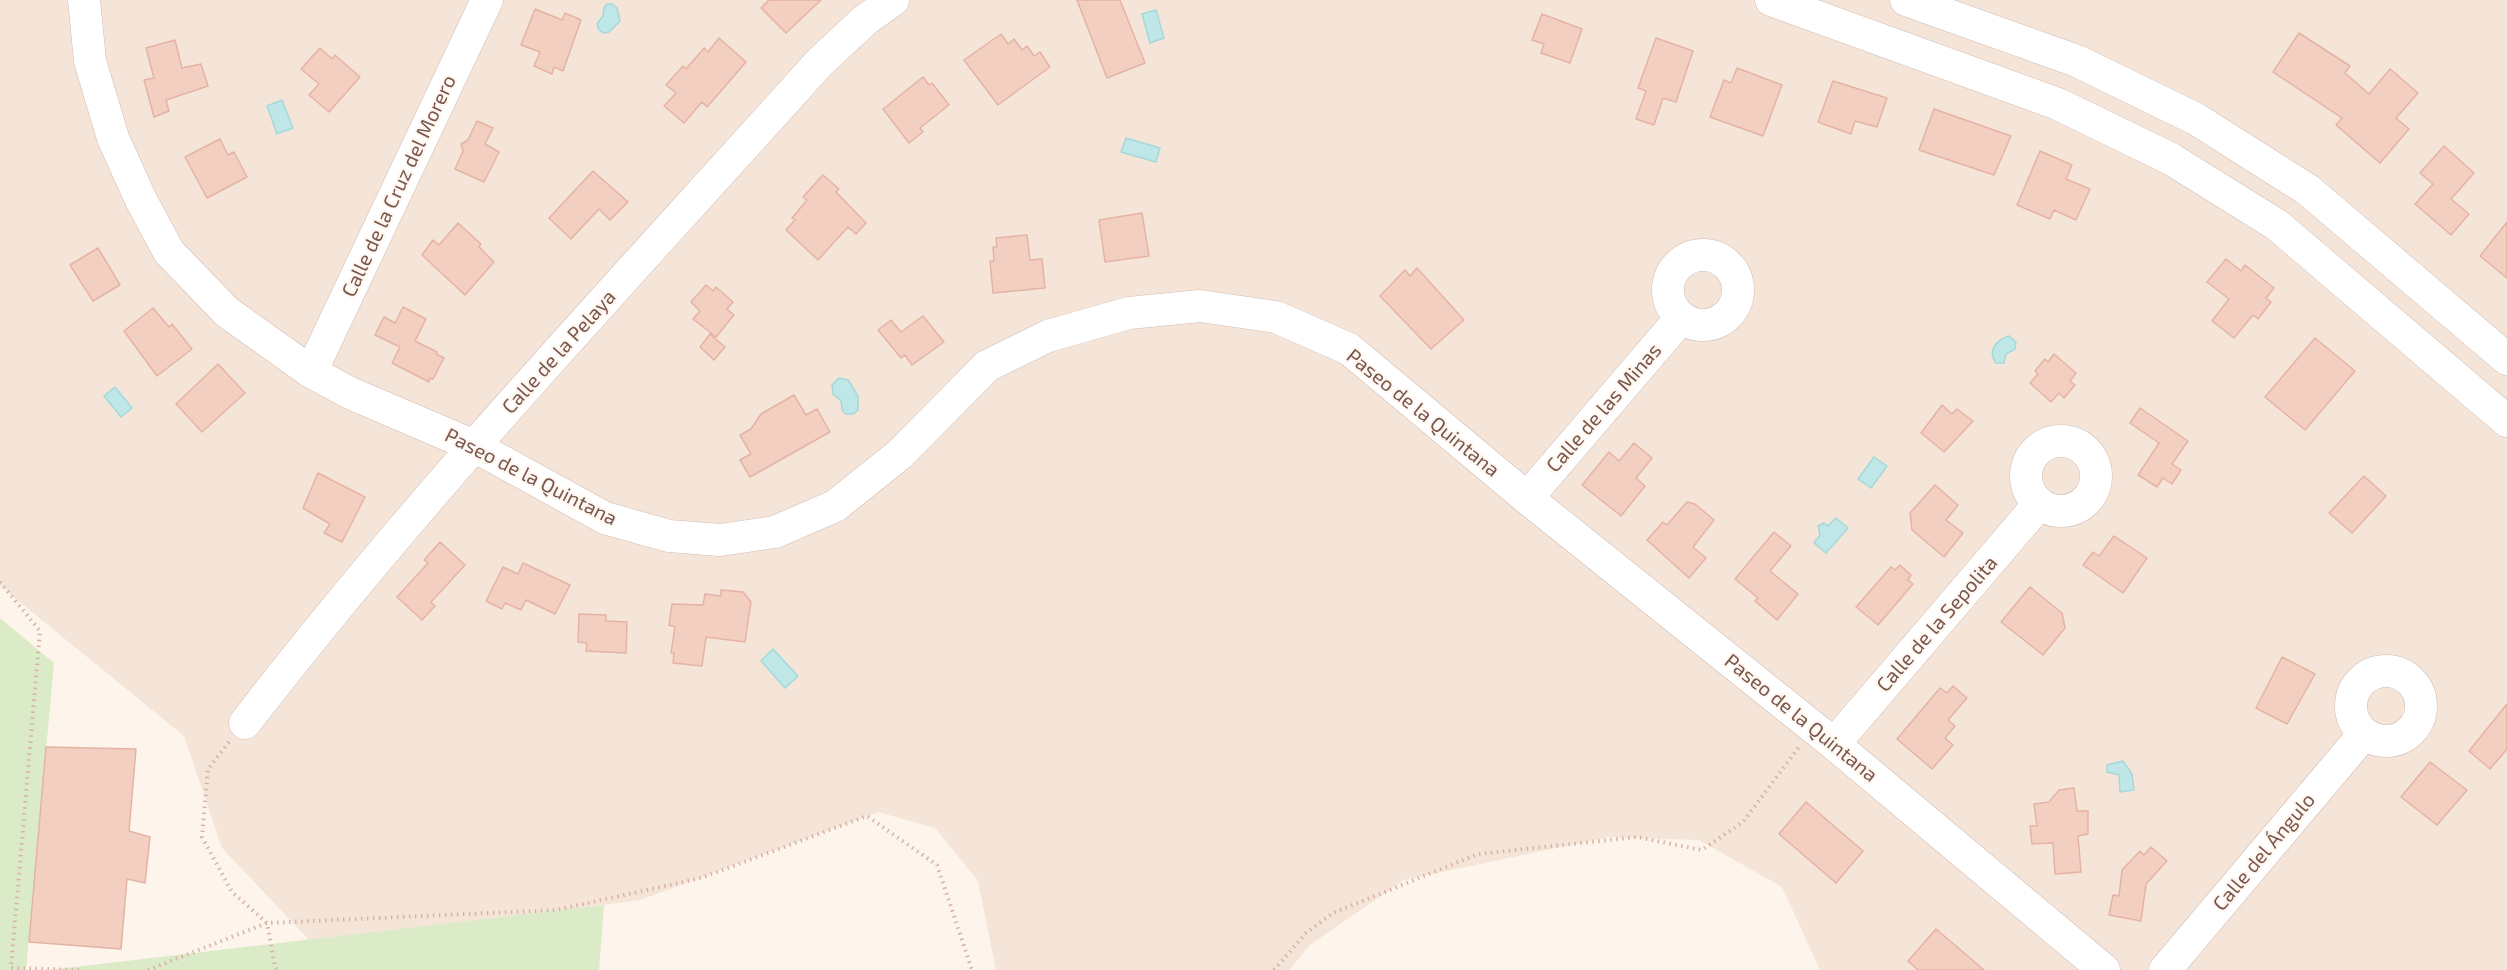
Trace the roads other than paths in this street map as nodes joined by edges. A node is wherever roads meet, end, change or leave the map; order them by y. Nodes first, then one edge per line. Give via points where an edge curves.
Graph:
1 (84, 0) edge
2 (487, 0) edge
3 (893, 0) edge
4 (1771, 0) edge
5 (1905, 0) edge
6 (2008, 37) junction
7 (1992, 81) junction
8 (1681, 318) dead end
9 (2507, 359) edge
10 (311, 372) junction
11 (2507, 421) edge
12 (474, 446) junction
13 (1527, 498) junction
14 (2039, 504) dead end
15 (245, 723) road end
16 (2364, 734) dead end
17 (1824, 735) junction
18 (2104, 970) edge
19 (2165, 970) edge

1 - 10 street, Paseo de la Quintana via 90,61 113,138 169,252 227,312
2 - 10 street, Calle de la Cruz del Morero
3 - 12 street, Calle de la Pelaya via 819,63
4 - 7 street
5 - 6 street
6 - 7 street
6 - 9 street via 2077,61 2196,119 2308,190
7 - 11 street via 2058,104 2171,159 2277,225
8 - 13 street, Calle de las Minas
10 - 12 street, Paseo de la Quintana
12 - 13 street, Paseo de la Quintana via 605,518 669,536 720,540 775,532 836,506 900,454 987,366 1048,336 1129,312 1200,306 1276,317 1349,349
12 - 15 street, Calle de la Pelaya
13 - 17 street, Paseo de la Quintana
14 - 17 street, Calle de la Sepolita
16 - 19 street, Calle del Ángulo
17 - 18 street, Paseo de la Quintana

